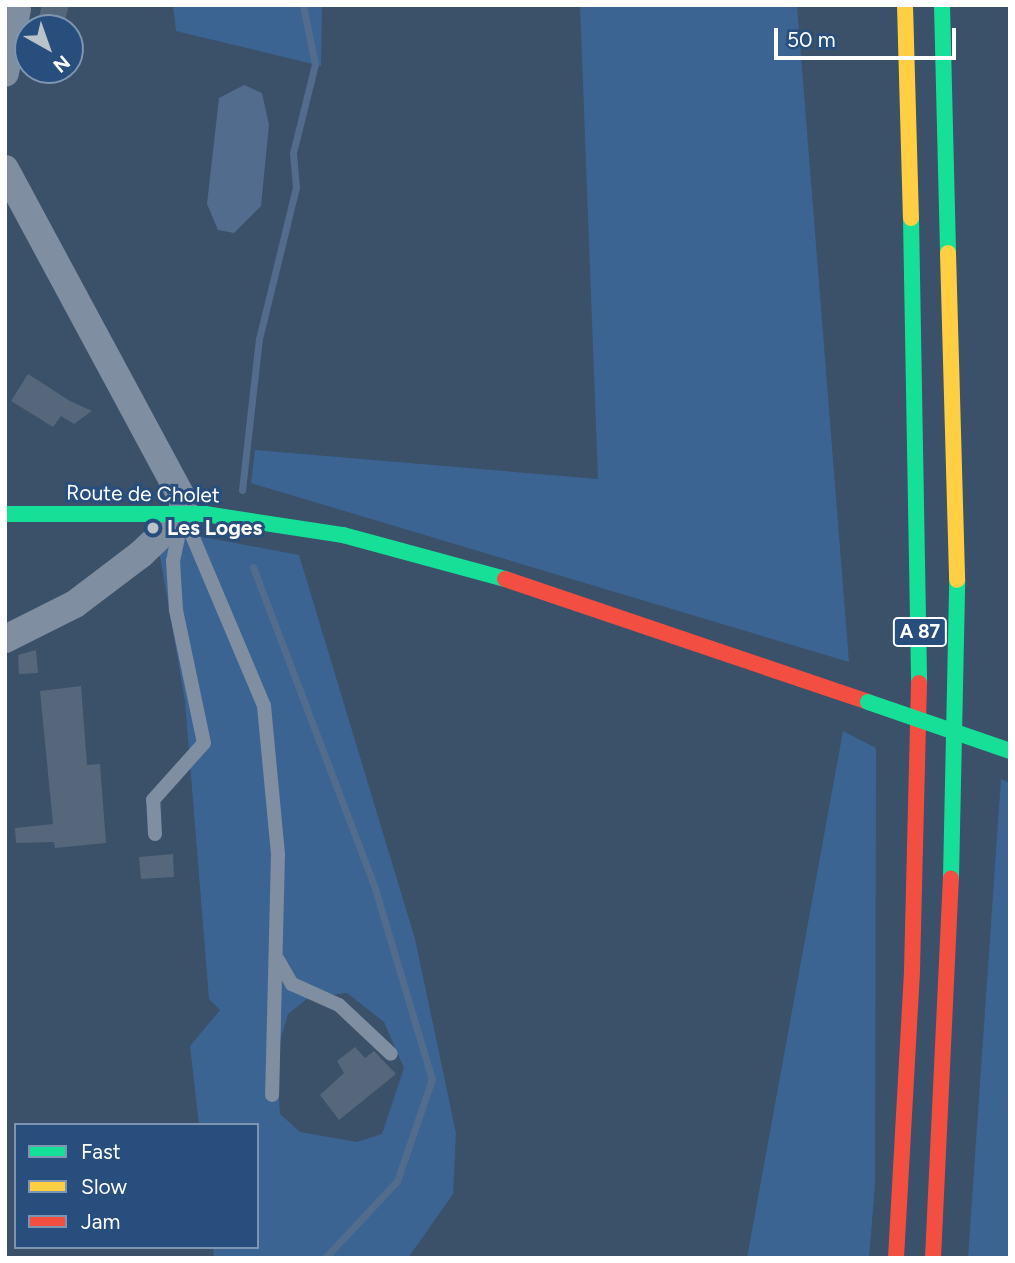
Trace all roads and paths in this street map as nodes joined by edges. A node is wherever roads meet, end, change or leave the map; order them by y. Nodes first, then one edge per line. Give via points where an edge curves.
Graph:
1 (905, 5) edge
2 (942, 5) edge
3 (18, 9) dead end
4 (5, 73) edge
5 (6, 172) edge
6 (5, 514) edge
7 (183, 514) junction
8 (5, 639) edge
9 (1010, 751) edge
10 (155, 834) dead end
11 (277, 959) junction
12 (391, 1054) dead end
13 (272, 1095) dead end
14 (896, 1258) edge
15 (933, 1258) edge

1 - 14 main road, A 87 via 920,401 921,619 912,970
2 - 15 main road, A 87 via 957,594 949,960
3 - 4 street
5 - 7 street via 171,469 183,499
6 - 7 main road, Route de Cholet
7 - 8 street via 75,604
7 - 9 main road, Route de Cholet, bridge via 280,522 483,572
7 - 10 lane via 173,561 176,610 204,743 153,800
7 - 11 lane via 264,706 278,854
11 - 12 lane via 292,984 339,1005
11 - 13 lane

